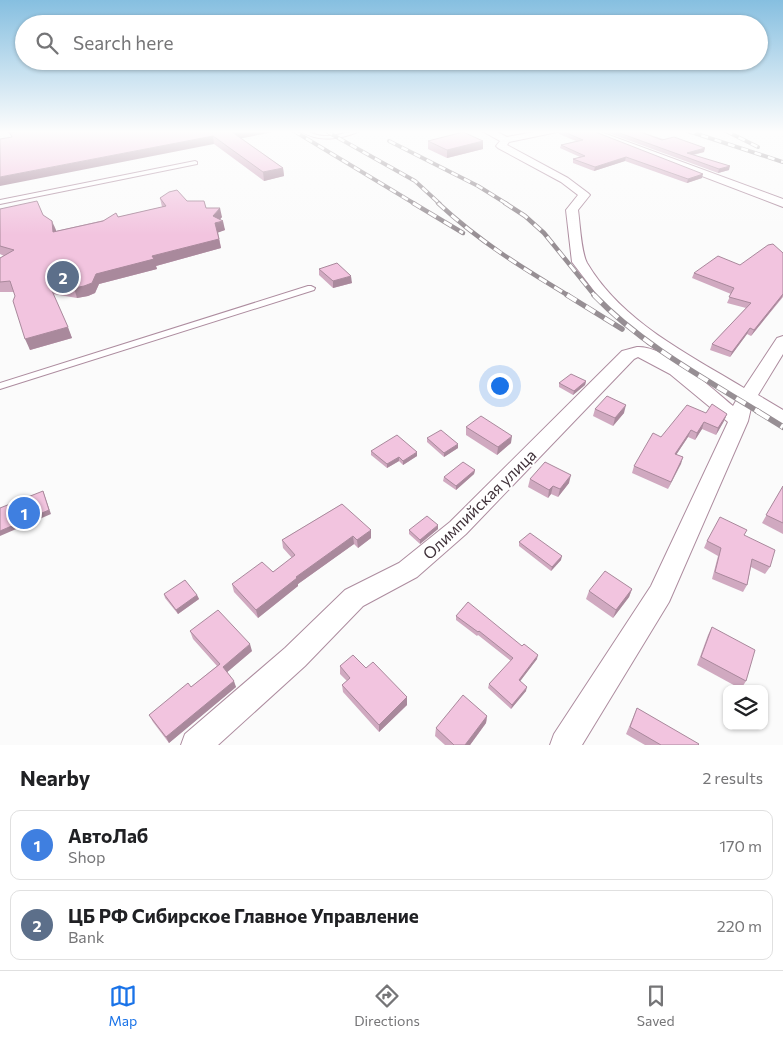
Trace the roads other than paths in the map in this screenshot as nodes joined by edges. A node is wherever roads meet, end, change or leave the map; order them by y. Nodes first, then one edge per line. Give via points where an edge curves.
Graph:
1 (181, 166) edge
2 (540, 166) edge
3 (682, 166) edge
4 (0, 202) edge
5 (783, 203) edge
6 (311, 288) dead end
7 (783, 341) edge
8 (0, 386) edge
9 (747, 398) junction
10 (783, 419) edge
11 (738, 421) junction
12 (196, 745) edge
13 (565, 745) edge

1 - 4 lane
2 - 9 street via 560,175 584,195 572,210 579,262 613,306 654,341
3 - 5 street
6 - 8 lane
7 - 9 street
9 - 10 street
9 - 11 street
11 - 12 street, Олимпийская улица via 715,400 659,360 638,352 628,355 458,528 408,570 354,598 295,657
11 - 13 street via 660,594

